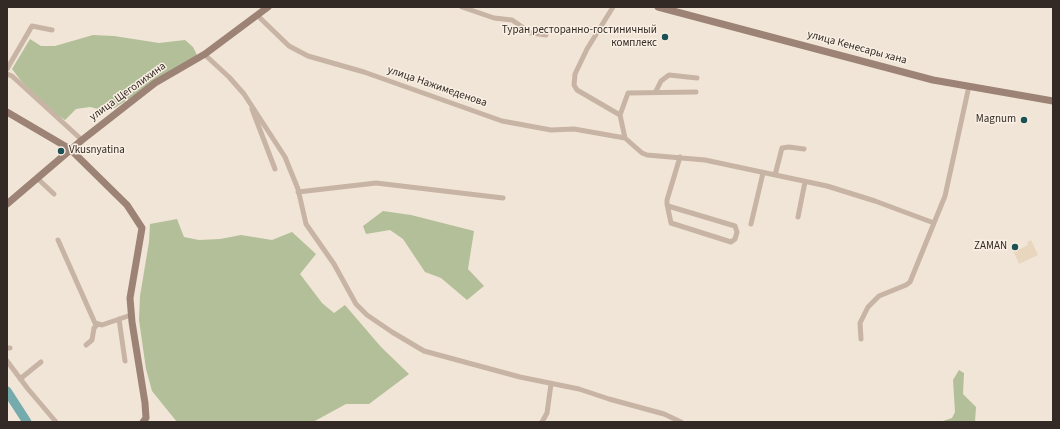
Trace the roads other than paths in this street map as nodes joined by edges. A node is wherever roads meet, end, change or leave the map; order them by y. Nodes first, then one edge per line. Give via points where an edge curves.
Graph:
1 (268, 7) edge
2 (462, 7) edge
3 (613, 7) edge
4 (658, 7) edge
5 (258, 16) junction
6 (52, 30) dead end
7 (546, 35) dead end
8 (204, 54) junction
9 (7, 69) edge
10 (7, 74) edge
11 (698, 78) dead end
12 (969, 86) junction
13 (656, 91) junction
14 (696, 92) dead end
15 (1053, 100) edge
16 (248, 101) junction
17 (7, 112) edge
18 (620, 115) junction
19 (625, 138) junction
20 (82, 140) junction
21 (804, 149) dead end
22 (70, 150) junction
23 (680, 157) junction
24 (275, 169) dead end
25 (763, 173) junction
26 (775, 175) junction
27 (37, 178) junction
28 (805, 182) junction
29 (298, 192) junction
30 (54, 194) dead end
31 (503, 198) dead end
32 (7, 204) edge
33 (668, 206) junction
34 (798, 217) dead end
35 (934, 223) junction
36 (751, 224) dead end
37 (58, 240) dead end
38 (131, 315) junction
39 (119, 319) junction
40 (98, 324) junction
41 (861, 339) dead end
42 (86, 345) dead end
43 (7, 361) edge
44 (124, 361) dead end
45 (41, 362) dead end
46 (20, 379) junction
47 (551, 384) junction
48 (547, 413) junction
49 (56, 422) edge
50 (143, 422) edge
51 (542, 422) edge
52 (548, 422) edge
53 (681, 422) edge

1 - 5 street, улица Щеголихина
2 - 7 street via 494,18 512,20 531,33
3 - 18 street via 587,49 575,74 574,85 577,90
4 - 12 street, улица Кенесары хана via 933,80
5 - 8 street, улица Щеголихина
5 - 19 street, улица Нажимеденова via 289,46 308,56 364,72 502,121 551,130 574,129
6 - 9 street via 32,26
8 - 16 street via 229,77
8 - 20 street, улица Щеголихина via 155,83
10 - 20 street
11 - 13 street via 669,75 661,81
12 - 15 street, улица Кенесары хана
12 - 35 street via 944,196
13 - 14 street
13 - 18 street via 628,93
16 - 24 street
16 - 29 street via 285,157
17 - 22 street
18 - 19 street
19 - 23 street via 647,155
20 - 22 street, улица Щеголихина
21 - 26 street via 782,148
22 - 27 street, улица Щеголихина
22 - 38 street via 127,205 142,228 130,298
23 - 25 street
23 - 33 street via 667,200
25 - 26 street
25 - 36 street
26 - 28 street
27 - 30 street
27 - 32 street, улица Щеголихина
28 - 34 street
28 - 35 street via 850,193
29 - 31 street via 376,183
29 - 47 street via 306,224 334,264 356,304 367,315 424,351
33 - 33 street via 673,224 731,242 735,239 735,226
35 - 41 street via 910,282 879,296 868,307 860,322
37 - 40 street via 95,323
38 - 39 street
38 - 50 street via 145,403 146,418
39 - 40 street
39 - 44 street
40 - 42 street via 94,328 92,340
43 - 46 street
45 - 46 street
46 - 49 street
47 - 48 street
47 - 53 street via 579,389
48 - 51 street
48 - 52 street

